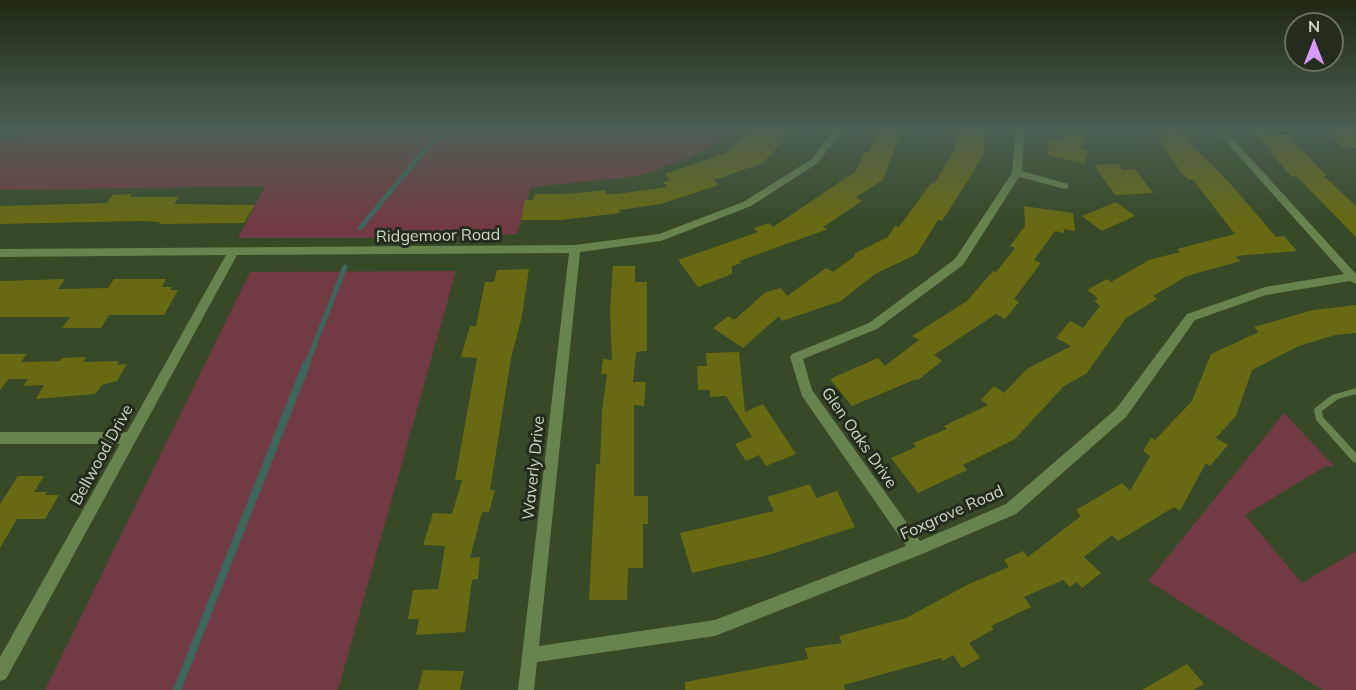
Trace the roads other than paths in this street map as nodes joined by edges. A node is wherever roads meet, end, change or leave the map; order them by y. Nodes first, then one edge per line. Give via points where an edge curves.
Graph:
1 (816, 159) edge
2 (1018, 159) edge
3 (1246, 159) edge
4 (1017, 173) junction
5 (1065, 186) dead end
6 (575, 249) junction
7 (0, 253) edge
8 (233, 253) junction
9 (1354, 279) edge
10 (1356, 391) edge
11 (0, 438) edge
12 (131, 438) junction
13 (1356, 459) edge
14 (916, 549) junction
15 (530, 655) junction
16 (0, 673) edge
17 (526, 690) edge

1 - 6 street, Ridgemoor Road via 747,204 661,237
2 - 4 street, Glen Oaks Drive
3 - 9 street
4 - 5 street
4 - 14 street, Glen Oaks Drive via 959,262 873,326 796,357 806,392
6 - 8 street, Ridgemoor Road
6 - 15 street, Waverly Drive
7 - 8 street, Ridgemoor Road
8 - 12 street, Bellwood Drive
9 - 14 street, Foxgrove Road via 1265,291 1191,317 1121,413 1011,509
10 - 13 lane via 1335,397 1318,410 1324,425
11 - 12 street
12 - 16 street, Bellwood Drive
14 - 15 street, Foxgrove Road via 715,628
15 - 17 street, Waverly Drive

